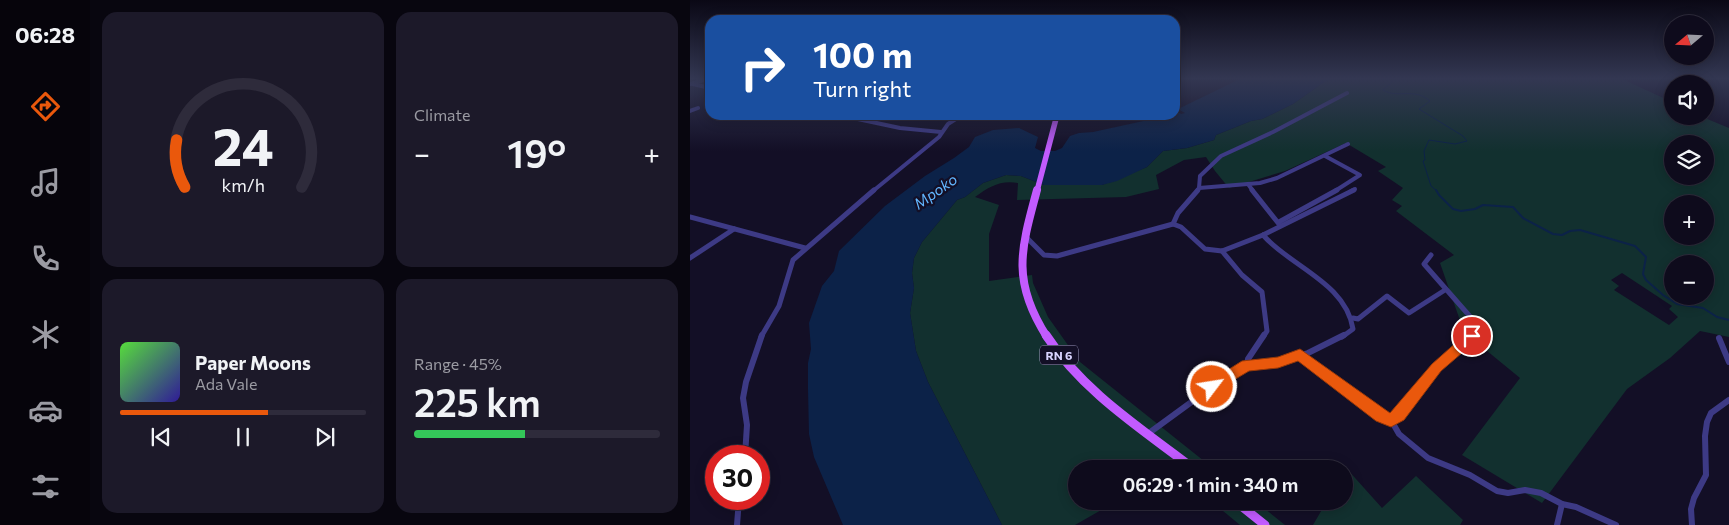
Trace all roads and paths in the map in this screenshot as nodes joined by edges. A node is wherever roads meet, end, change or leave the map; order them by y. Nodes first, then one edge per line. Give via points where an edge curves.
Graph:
1 (1329, 102) edge
2 (698, 108) dead end
3 (690, 111) edge
4 (862, 120) edge
5 (954, 120) edge
6 (1056, 120) edge
7 (941, 132) junction
8 (1348, 144) dead end
9 (1325, 156) junction
10 (1248, 184) junction
11 (1199, 188) junction
12 (1355, 189) dead end
13 (690, 217) edge
14 (1173, 224) junction
15 (1278, 224) junction
16 (734, 229) junction
17 (1263, 235) junction
18 (1025, 236) junction
19 (804, 248) junction
20 (1222, 251) junction
21 (1431, 255) dead end
22 (690, 258) edge
23 (1445, 290) junction
24 (1353, 318) junction
25 (1719, 338) dead end
26 (1300, 354) junction
27 (1729, 362) edge
28 (1247, 365) junction
29 (1729, 400) edge
30 (1391, 420) junction
31 (1149, 433) junction
32 (745, 445) edge
33 (1183, 460) edge
34 (1562, 504) junction
35 (737, 510) edge
36 (1246, 510) edge
37 (737, 525) edge
38 (1265, 525) edge
39 (1557, 525) edge
40 (1616, 525) edge
41 (1692, 525) edge

1 - 11 street via 1221,156 1200,176
2 - 3 street
4 - 7 street
5 - 7 street
6 - 18 main road, RN 6
7 - 19 street
8 - 9 street
9 - 10 street via 1282,176
9 - 15 street via 1360,175
10 - 11 street
10 - 15 street
11 - 14 street
12 - 15 street
13 - 16 street
14 - 18 street via 1050,256 1044,255
14 - 20 street via 1205,248
15 - 17 street
16 - 19 street
16 - 22 street
17 - 20 street
17 - 24 street via 1339,298
18 - 31 main road, RN 6 via 1022,263 1025,292 1044,334 1055,351 1091,387
19 - 32 street via 793,260 779,306 760,339 746,382 743,398
20 - 28 street via 1262,292 1264,298 1267,331
21 - 23 street via 1424,264
23 - 24 street via 1409,313 1387,296 1358,319
23 - 30 street via 1481,329 1437,368 1399,415
24 - 26 street via 1354,329 1350,332
25 - 27 street
26 - 28 street via 1278,362
26 - 30 street via 1381,417
28 - 31 street
29 - 41 street via 1711,413 1707,422 1704,436 1706,475 1693,503
30 - 34 street via 1398,434 1428,458 1497,490 1541,493
31 - 33 main road, RN 6
34 - 39 street
34 - 40 street
35 - 37 street
36 - 38 main road

